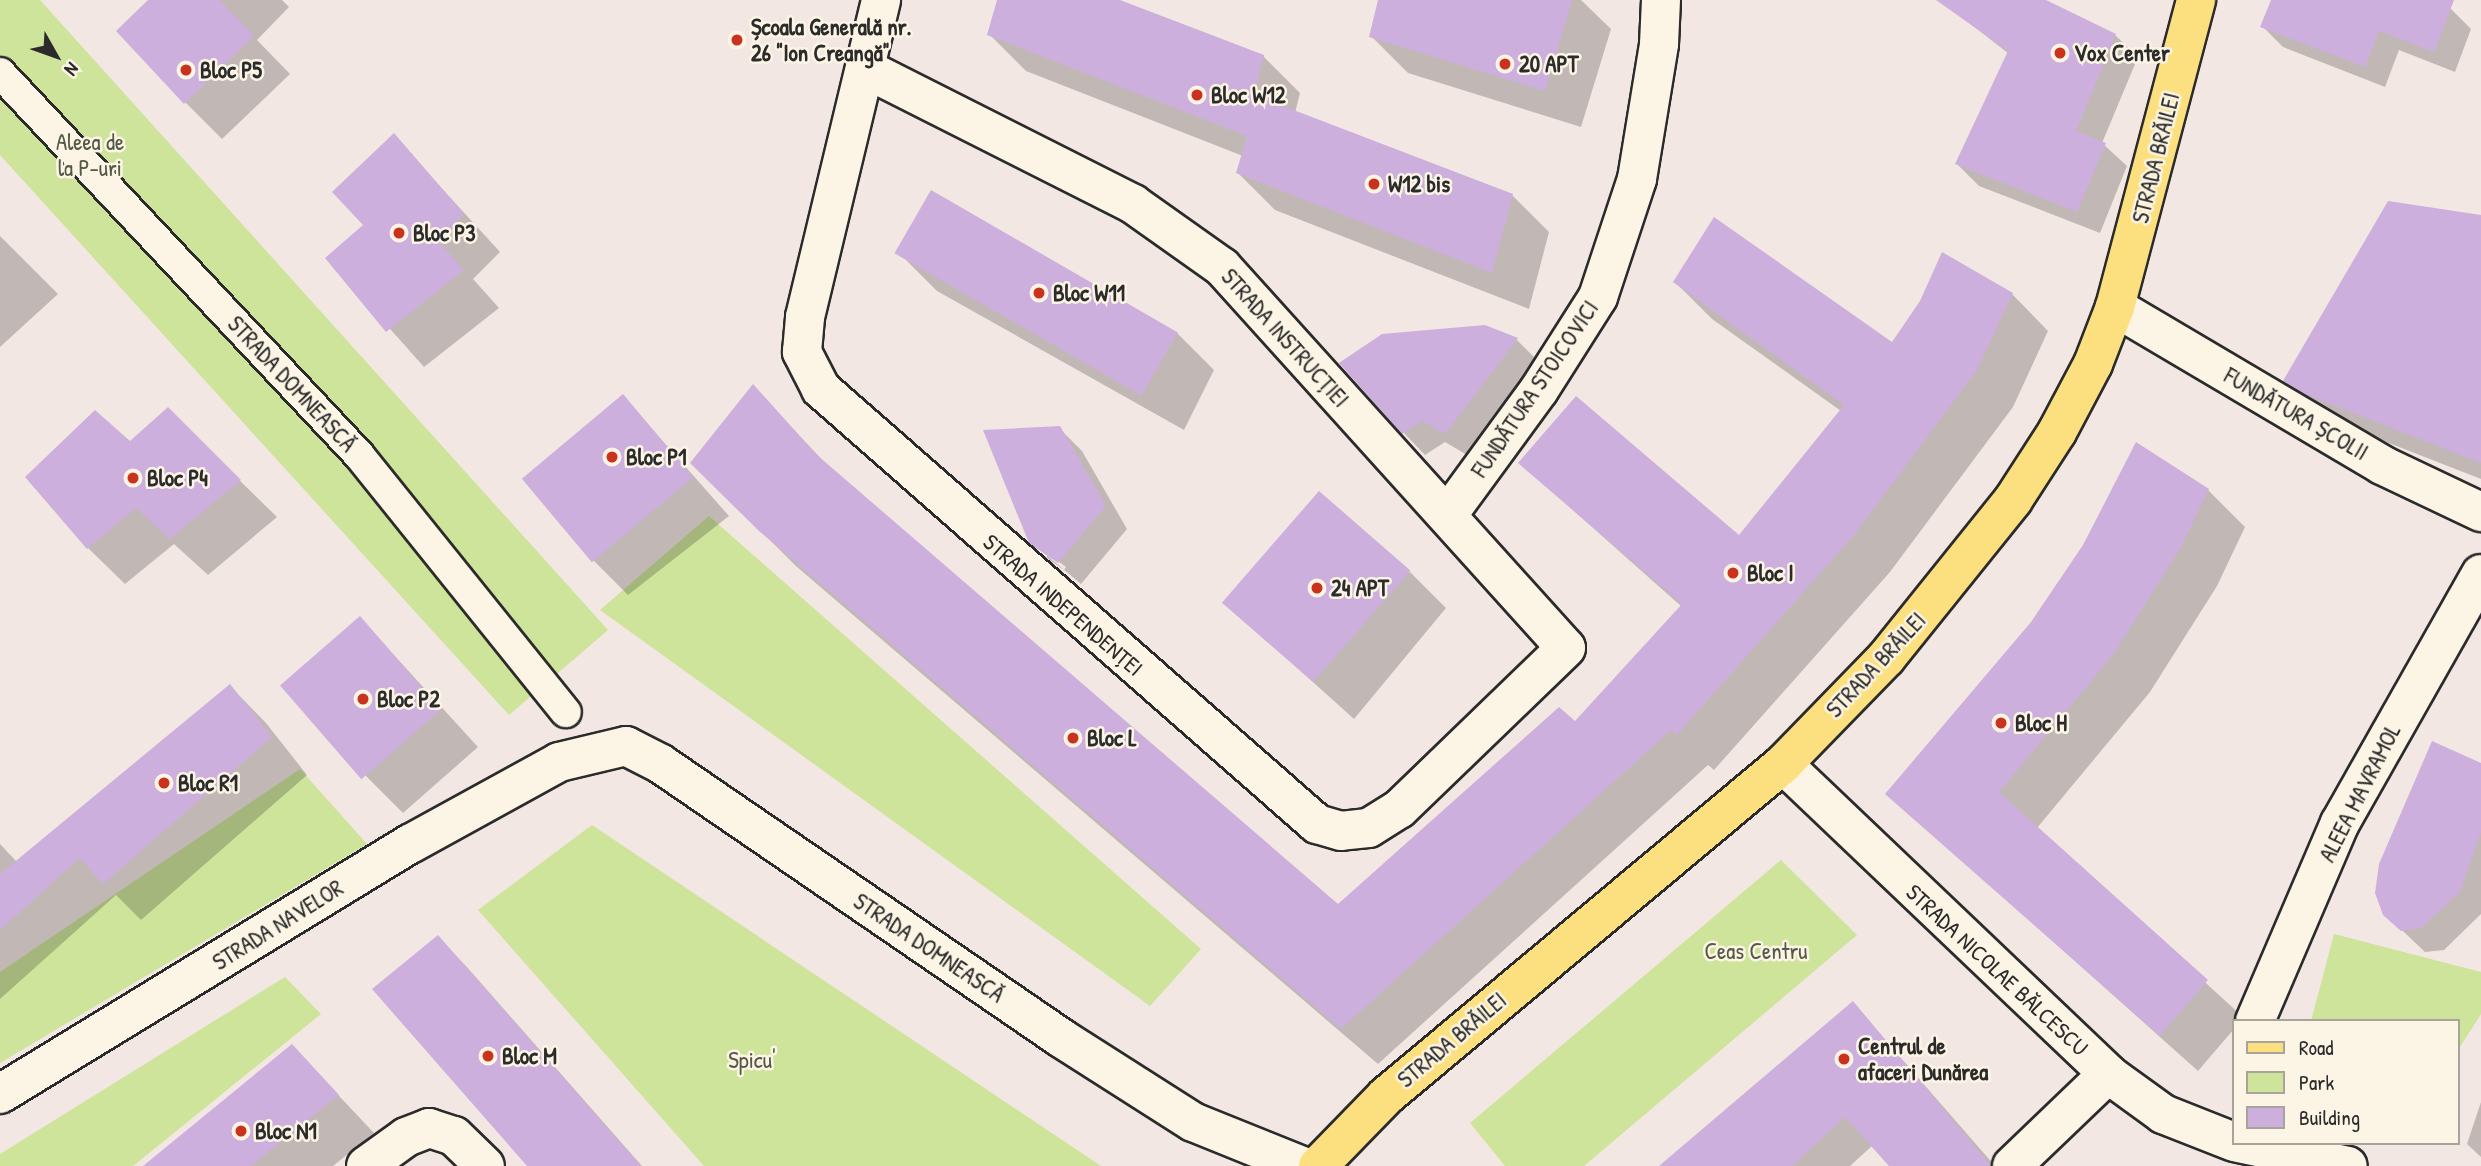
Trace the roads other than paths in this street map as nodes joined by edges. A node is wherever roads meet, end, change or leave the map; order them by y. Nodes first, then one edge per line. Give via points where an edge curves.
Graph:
1 (881, 0) edge
2 (1661, 0) edge
3 (2196, 0) edge
4 (868, 70) junction
5 (0, 73) edge
6 (2115, 307) junction
7 (2481, 512) edge
8 (1449, 513) junction
9 (2481, 574) edge
10 (1566, 648) joint
11 (566, 712) dead end
12 (559, 762) joint
13 (1783, 764) junction
14 (2256, 1019) edge
15 (2108, 1074) junction
16 (0, 1094) edge
17 (2232, 1144) edge
18 (2242, 1148) edge
19 (366, 1166) edge
20 (485, 1166) edge
21 (1302, 1166) edge
22 (1318, 1166) edge
23 (2012, 1166) edge
24 (2348, 1166) edge

1 - 4 street, STRADA INDEPENDENȚEI
2 - 8 street, FUNDĂTURA STOICOVICI via 1659,44 1637,179 1598,298 1539,390
3 - 6 main road, STRADA BRĂILEI
4 - 8 street, STRADA INSTRUCȚIEI via 1168,225 1222,267 1268,314 1366,428
4 - 10 street, STRADA INDEPENDENȚEI via 805,317 802,352 821,389 1297,808 1317,824 1341,831 1368,828 1399,809
5 - 11 street, STRADA DOMNEASCĂ via 359,455
6 - 7 street, FUNDĂTURA ȘCOLII via 2382,465
6 - 13 main road, STRADA BRĂILEI via 2093,364 2013,500 1886,658
8 - 10 street, STRADA INSTRUCȚIEI
9 - 14 street, ALEEA MAVRAMOL via 2340,823
12 - 16 street, STRADA NAVELOR via 398,851
12 - 21 street, STRADA DOMNEASCĂ via 626,746 661,764 1060,1038 1193,1122
13 - 15 street, STRADA NICOLAE BĂLCESCU
13 - 22 main road, STRADA BRĂILEI via 1386,1096
15 - 17 street, STRADA NICOLAE BĂLCESCU via 2164,1114
15 - 23 street
18 - 24 street, STRADA NICOLAE BĂLCESCU
19 - 20 street via 406,1137 429,1128 454,1136

